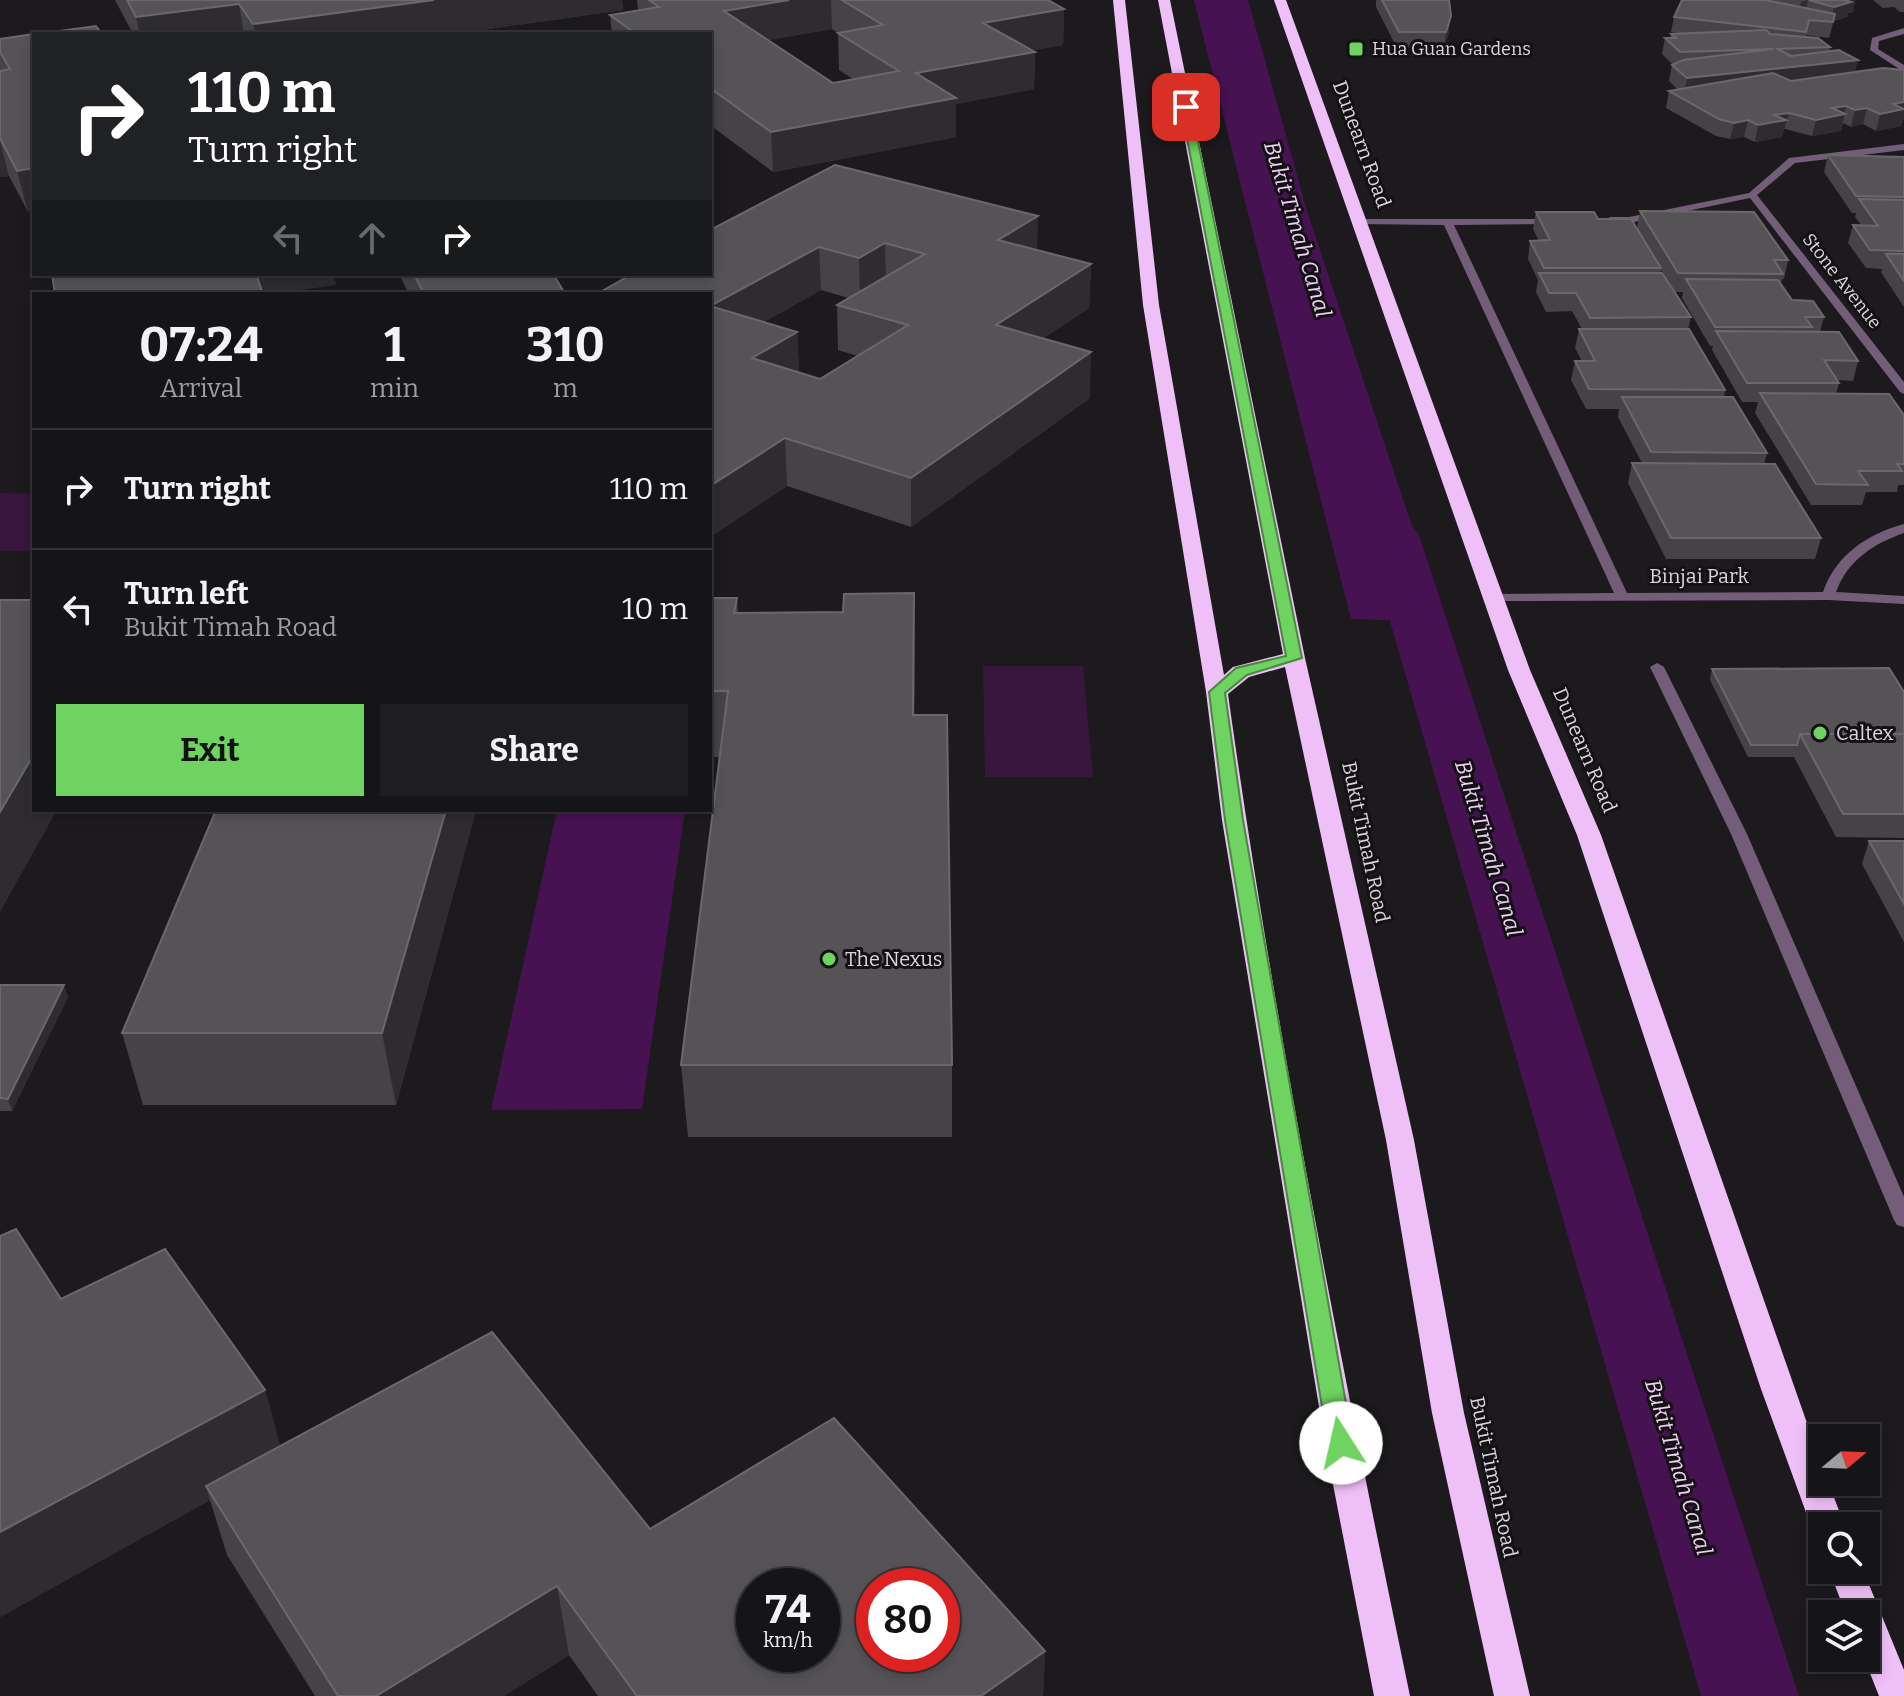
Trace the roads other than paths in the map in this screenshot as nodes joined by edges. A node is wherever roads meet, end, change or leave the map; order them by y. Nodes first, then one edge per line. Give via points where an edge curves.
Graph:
1 (1119, 0) edge
2 (1164, 0) edge
3 (1280, 0) edge
4 (1904, 31) edge
5 (1904, 69) edge
6 (1904, 147) edge
7 (1752, 195) junction
8 (1565, 220) edge
9 (1597, 220) edge
10 (1358, 222) junction
11 (1448, 222) junction
12 (1904, 390) edge
13 (1904, 528) edge
14 (1622, 596) junction
15 (1828, 596) junction
16 (1494, 598) junction
17 (1904, 600) edge
18 (1294, 658) junction
19 (1657, 667) dead end
20 (1217, 692) junction
21 (1904, 1220) edge
22 (1823, 1512) edge
23 (1880, 1654) edge
24 (1392, 1696) edge
25 (1512, 1696) edge
26 (1897, 1696) edge

1 - 20 highway via 1151,305
2 - 18 highway, Bukit Timah Road
3 - 10 highway, Dunearn Road
4 - 5 street via 1882,35 1874,50
6 - 7 street via 1792,160
7 - 9 street via 1629,220
7 - 12 street, Stone Avenue
8 - 11 street
10 - 11 street
10 - 16 highway, Dunearn Road
11 - 14 street
13 - 15 street via 1854,553 1833,577
14 - 15 street, Binjai Park
14 - 16 street, Binjai Park
15 - 17 street, Binjai Park
16 - 22 highway, Dunearn Road via 1589,835
18 - 20 highway via 1241,672
18 - 25 highway, Bukit Timah Road via 1400,1140 1448,1413
19 - 21 street via 1739,834
20 - 24 highway via 1234,820 1341,1443
23 - 26 highway

